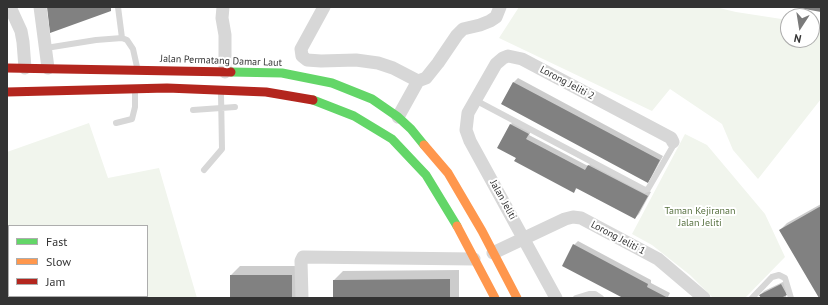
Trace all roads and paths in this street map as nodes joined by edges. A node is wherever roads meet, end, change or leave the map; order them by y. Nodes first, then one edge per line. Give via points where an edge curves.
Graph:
1 (10, 7) edge
2 (40, 7) edge
3 (118, 7) edge
4 (223, 7) edge
5 (324, 7) edge
6 (500, 7) edge
7 (122, 38) junction
8 (46, 48) junction
9 (7, 68) edge
10 (26, 68) junction
11 (48, 68) junction
12 (138, 70) junction
13 (225, 72) junction
14 (418, 81) junction
15 (135, 89) junction
16 (220, 90) junction
17 (7, 92) edge
18 (475, 100) junction
19 (235, 107) dead end
20 (222, 108) junction
21 (193, 110) dead end
22 (398, 117) junction
23 (116, 123) dead end
24 (674, 142) joint
25 (204, 170) dead end
26 (524, 238) junction
27 (493, 253) junction
28 (474, 259) junction
29 (302, 298) edge
30 (495, 298) edge
31 (517, 298) edge
32 (556, 298) edge
33 (576, 298) edge
34 (602, 298) edge
35 (704, 298) edge
36 (752, 298) edge
37 (791, 298) edge

1 - 10 street via 21,31
2 - 8 street
3 - 7 lane
4 - 13 street
5 - 14 street via 301,49 302,56 307,60 356,60 378,63
6 - 14 street via 496,17 490,21 463,29 426,78
7 - 8 lane
7 - 12 lane via 127,40 133,49
8 - 11 street
9 - 10 highway, Jalan Permatang Damar Laut
10 - 11 highway, Jalan Permatang Damar Laut
11 - 12 highway, Jalan Permatang Damar Laut
12 - 13 highway, Jalan Permatang Damar Laut
13 - 22 highway, Jalan Permatang Damar Laut via 282,73 332,83 372,99
14 - 22 street
15 - 16 highway
15 - 17 highway
15 - 23 lane via 132,119
16 - 20 lane
16 - 28 highway via 266,92 312,99 354,116 392,139 426,175
18 - 24 street, Lorong Jeliti 2 via 496,64 508,56 522,58 671,138
18 - 24 lane via 645,190 648,189
18 - 26 street, Jalan Jeliti via 468,113 466,130
19 - 20 lane
20 - 21 lane
20 - 25 lane via 222,149
22 - 27 highway, Jalan Permatang Damar Laut via 419,137 448,173
26 - 27 street, Lorong Jeliti 1
26 - 32 street, Jalan Jeliti
26 - 35 street, Lorong Jeliti 1 via 565,219 581,218 658,259
27 - 31 highway, Jalan Permatang Damar Laut
28 - 29 street via 303,257
28 - 30 highway
33 - 34 lane via 590,294
36 - 37 lane via 772,277 779,275 785,278

